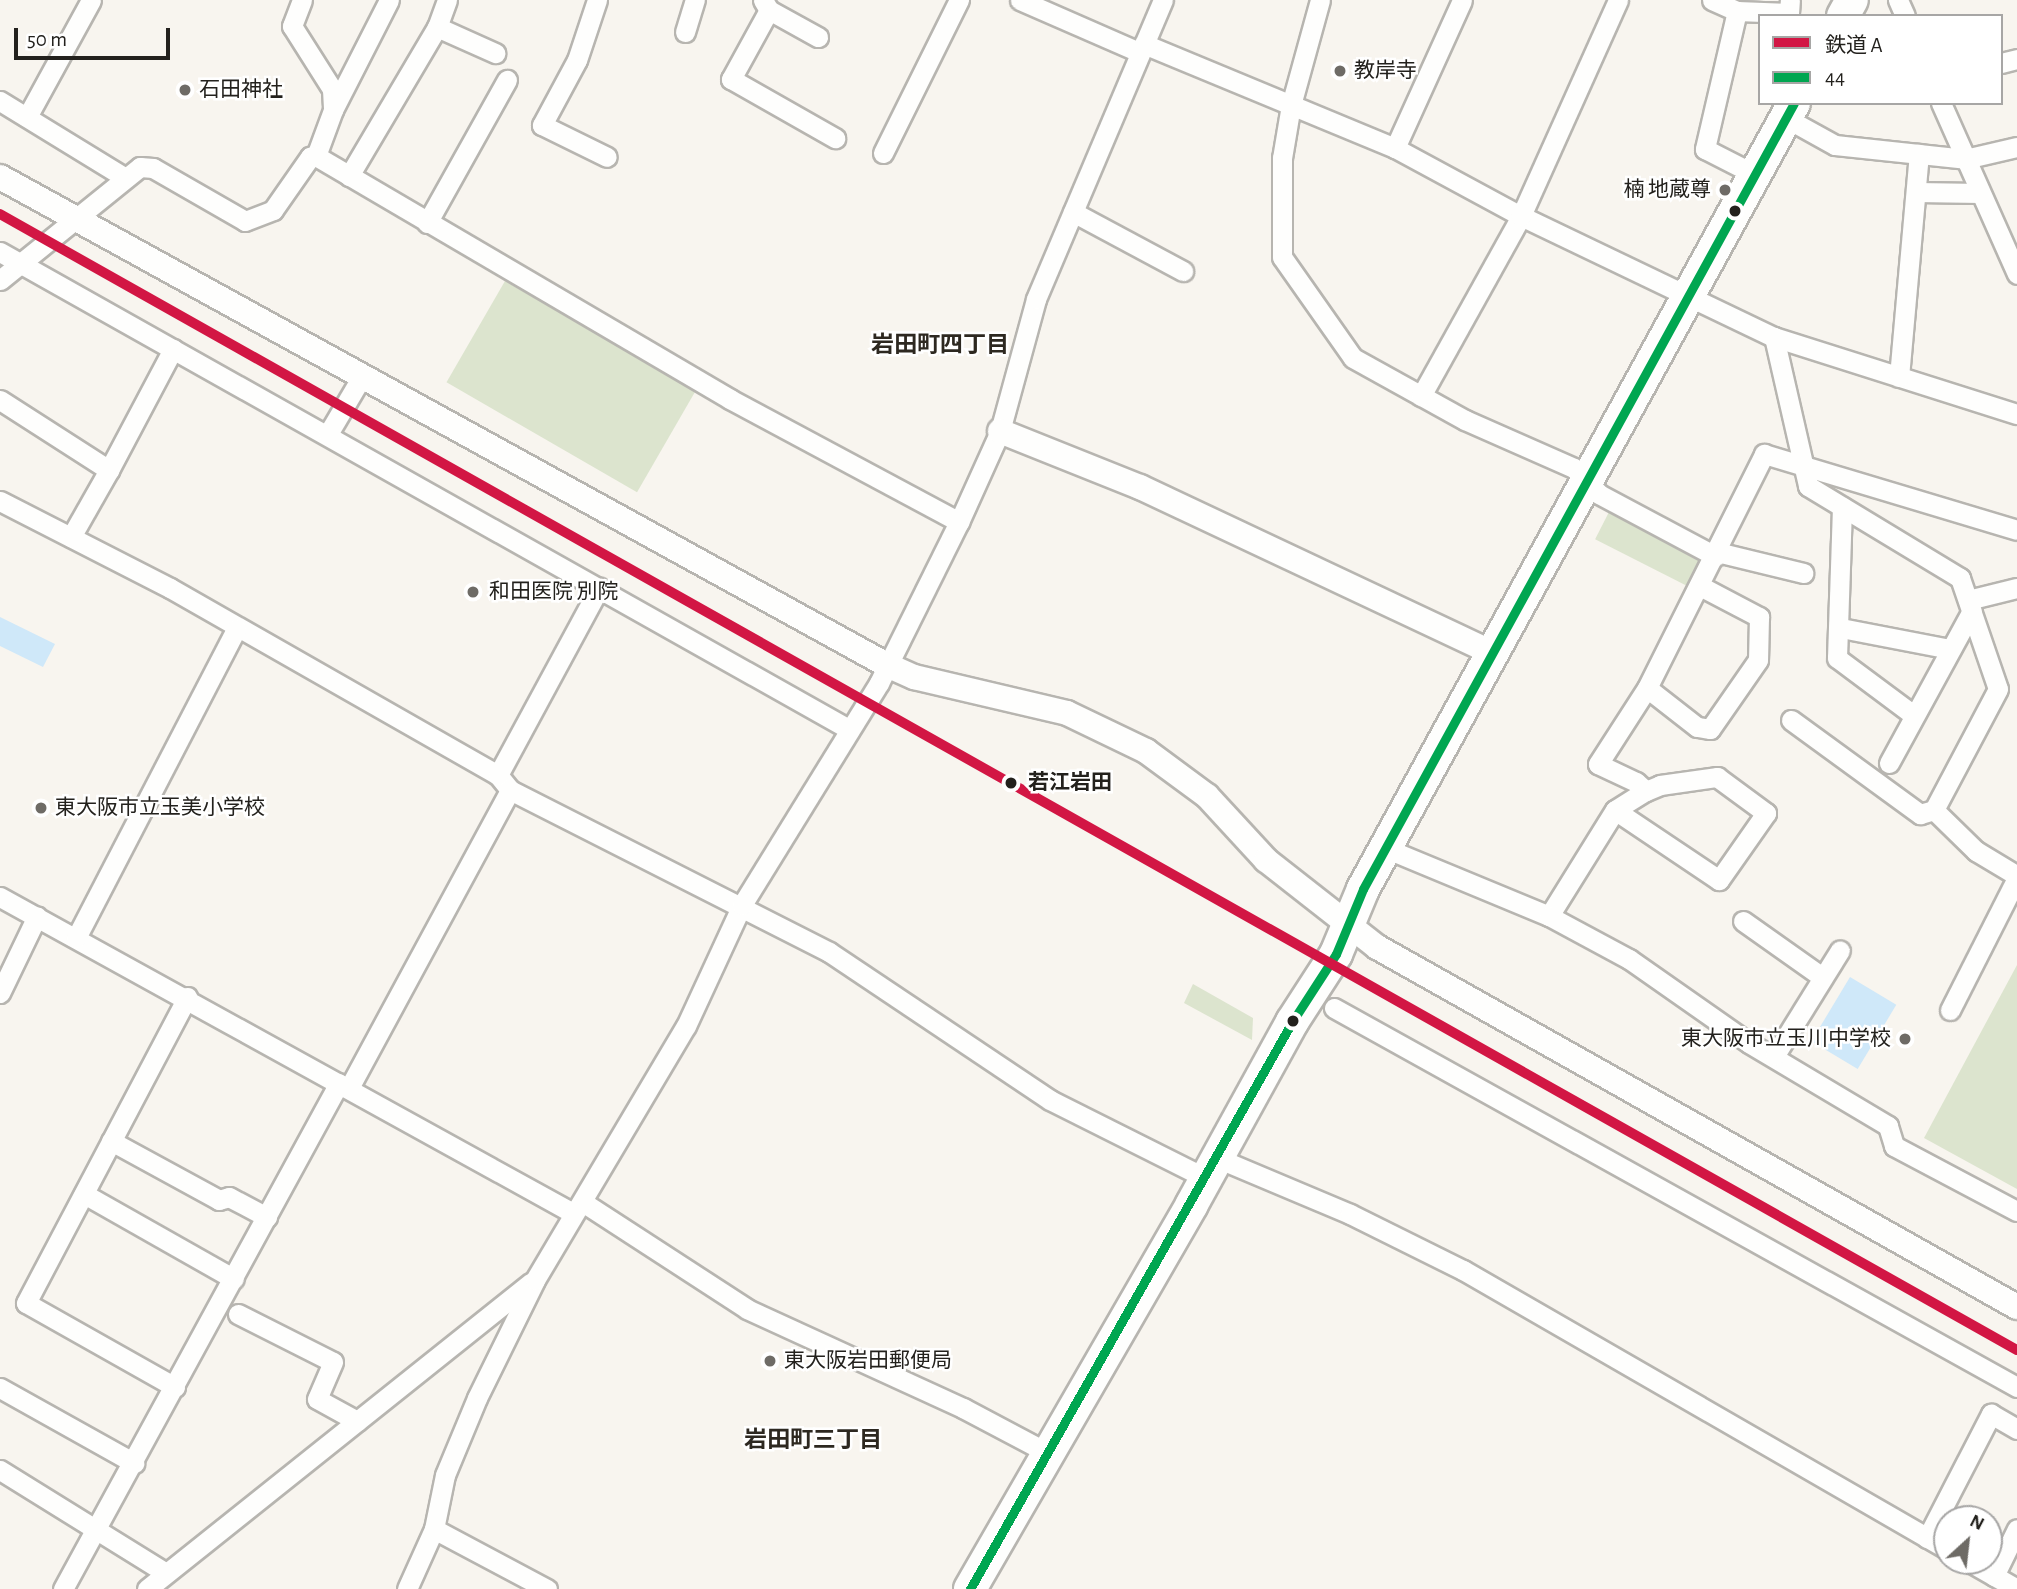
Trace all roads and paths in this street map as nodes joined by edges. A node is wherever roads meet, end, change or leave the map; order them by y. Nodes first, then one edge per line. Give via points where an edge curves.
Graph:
1 (91, 0) edge
2 (302, 0) edge
3 (389, 0) edge
4 (447, 0) edge
5 (597, 0) edge
6 (695, 0) edge
7 (959, 0) edge
8 (1020, 0) edge
9 (1163, 0) edge
10 (1320, 0) edge
11 (1462, 0) edge
12 (1618, 0) edge
13 (1712, 0) edge
14 (1790, 0) edge
15 (766, 5) edge
16 (1737, 11) junction
17 (437, 27) junction
18 (685, 32) dead end
19 (818, 37) dead end
20 (1141, 48) junction
21 (495, 53) dead end
22 (507, 80) dead end
23 (0, 101) edge
24 (1942, 105) edge
25 (1291, 106) junction
26 (333, 110) junction
27 (1790, 111) edge
28 (26, 117) junction
29 (835, 138) dead end
30 (1395, 148) junction
31 (2017, 148) edge
32 (883, 153) dead end
33 (1919, 154) junction
34 (316, 156) junction
35 (607, 158) dead end
36 (1965, 159) junction
37 (1754, 174) junction
38 (349, 176) junction
39 (0, 177) edge
40 (124, 177) junction
41 (1916, 192) junction
42 (1980, 193) junction
43 (1073, 212) junction
44 (1521, 216) junction
45 (73, 218) junction
46 (427, 223) junction
47 (0, 252) edge
48 (20, 263) junction
49 (1183, 271) dead end
50 (2017, 274) edge
51 (0, 280) edge
52 (1686, 295) junction
53 (1773, 337) junction
54 (173, 349) junction
55 (1899, 377) junction
56 (361, 378) junction
57 (1421, 396) junction
58 (0, 400) edge
59 (2017, 414) edge
60 (1000, 431) junction
61 (328, 434) junction
62 (1800, 462) junction
63 (109, 470) junction
64 (1588, 482) junction
65 (0, 501) edge
66 (1842, 507) junction
67 (959, 522) junction
68 (2017, 530) edge
69 (71, 537) junction
70 (1716, 554) junction
71 (1803, 573) dead end
72 (1700, 586) junction
73 (599, 588) junction
74 (2017, 588) edge
75 (1970, 606) junction
76 (1841, 628) junction
77 (236, 629) junction
78 (1950, 649) junction
79 (1492, 653) junction
80 (887, 665) junction
81 (1647, 688) junction
82 (1912, 714) junction
83 (1791, 720) dead end
84 (847, 728) junction
85 (1889, 763) dead end
86 (498, 775) junction
87 (510, 790) junction
88 (1646, 791) junction
89 (1615, 810) junction
90 (1934, 810) junction
91 (1385, 848) junction
92 (2014, 875) edge
93 (0, 897) edge
94 (742, 905) junction
95 (37, 916) junction
96 (1549, 916) junction
97 (1743, 922) dead end
98 (1348, 926) junction
99 (76, 938) junction
100 (1840, 950) dead end
101 (1822, 977) junction
102 (0, 993) edge
103 (187, 997) junction
104 (1334, 1007) dead end
105 (1950, 1010) dead end
106 (1775, 1055) junction
107 (344, 1086) junction
108 (111, 1141) junction
109 (1212, 1168) junction
110 (83, 1194) junction
111 (579, 1208) junction
112 (2017, 1211) edge
113 (267, 1217) junction
114 (234, 1279) junction
115 (535, 1280) junction
116 (2017, 1307) edge
117 (238, 1314) dead end
118 (175, 1387) junction
119 (2017, 1387) edge
120 (0, 1388) edge
121 (358, 1420) junction
122 (2017, 1429) edge
123 (1048, 1453) junction
124 (134, 1463) junction
125 (0, 1470) edge
126 (99, 1528) junction
127 (434, 1529) junction
128 (2017, 1530) edge
129 (1927, 1538) junction
130 (1933, 1541) edge
131 (1994, 1576) joint
132 (158, 1583) edge
133 (63, 1589) edge
134 (407, 1589) edge
135 (547, 1589) edge
136 (970, 1589) edge
137 (2017, 1589) edge

1 - 28 street
2 - 26 street via 292,26 332,89
3 - 26 street
4 - 17 street
5 - 35 street via 577,61 542,125
6 - 18 street
7 - 32 street
8 - 20 street
9 - 20 street
10 - 25 street
11 - 30 street
12 - 44 street
13 - 16 street
14 - 16 street via 1789,13
15 - 19 street
15 - 29 street via 731,79
16 - 37 street via 1705,149
17 - 21 street
17 - 38 street
20 - 25 street
20 - 43 street
22 - 46 street
23 - 28 street
24 - 36 street
25 - 30 street
25 - 57 street via 1279,210 1282,257 1353,358
26 - 34 street
27 - 33 street via 1835,145
27 - 37 main road
28 - 40 street
30 - 44 street
31 - 36 street
33 - 36 street
33 - 41 street
34 - 38 street
34 - 40 street via 310,157 273,209 245,221 153,168 140,167
36 - 42 street
37 - 52 main road
38 - 46 street
39 - 45 street
40 - 45 street
41 - 42 street
41 - 55 street
42 - 50 street
43 - 49 street
43 - 60 street via 1036,299
44 - 52 street
44 - 57 street
45 - 48 street
45 - 56 street
46 - 67 street via 730,399
47 - 48 street
48 - 51 street
48 - 54 street
52 - 53 street
52 - 64 main road
53 - 55 street
53 - 62 street
54 - 61 street
54 - 63 street
55 - 59 street
56 - 61 street
56 - 80 street
57 - 64 street via 1574,468
58 - 63 street
60 - 67 street
60 - 79 street via 1140,487
61 - 73 street
62 - 66 street via 1808,486
62 - 68 street
62 - 70 street via 1764,454
63 - 69 street
64 - 70 street via 1599,494
64 - 79 main road
65 - 69 street
66 - 75 street via 1960,578
66 - 76 street
67 - 80 street
69 - 77 street via 170,587
70 - 71 street
70 - 72 street
72 - 81 street
72 - 81 street via 1759,617 1758,660 1710,729 1697,727
73 - 84 street
73 - 86 street
74 - 75 street
75 - 78 street
75 - 90 street via 1998,688
76 - 78 street
76 - 82 street via 1837,658
77 - 86 street
77 - 99 street
78 - 82 street
79 - 91 main road
80 - 84 street
80 - 98 street via 914,677 1067,713 1146,751 1207,796 1266,860
81 - 88 street via 1598,764
82 - 85 street
83 - 90 street via 1920,814
84 - 94 street via 804,808
86 - 87 street
87 - 94 street
87 - 107 street
88 - 89 street
88 - 89 street via 1717,777 1766,813 1719,880
89 - 96 street
90 - 92 street via 1976,851
91 - 96 street
91 - 98 main road
92 - 105 street
93 - 95 street
94 - 109 street via 829,952 1050,1100
94 - 111 street via 686,1027
95 - 99 street
95 - 102 street
96 - 106 street via 1629,959 1749,1043
97 - 101 street
98 - 109 main road
98 - 116 street via 1377,947
99 - 103 street
100 - 101 street
101 - 106 street
103 - 107 street
103 - 108 street
104 - 119 street
106 - 112 street via 1888,1126 1894,1146
107 - 111 street
107 - 113 street
108 - 110 street
108 - 113 street via 219,1200 229,1197
109 - 123 main road
109 - 129 street via 1350,1214 1463,1270
110 - 114 street
110 - 118 street via 26,1303
111 - 115 street
111 - 123 street via 747,1310 963,1408
113 - 114 street
114 - 118 street
115 - 121 street
115 - 127 street via 445,1475
117 - 121 street via 333,1362 317,1399
118 - 124 street
120 - 124 street
121 - 132 street
122 - 129 street via 1991,1414
123 - 136 main road
124 - 126 street
125 - 126 street
126 - 132 street
126 - 133 street
127 - 134 street
127 - 135 street
128 - 131 street
129 - 130 street
131 - 137 street

